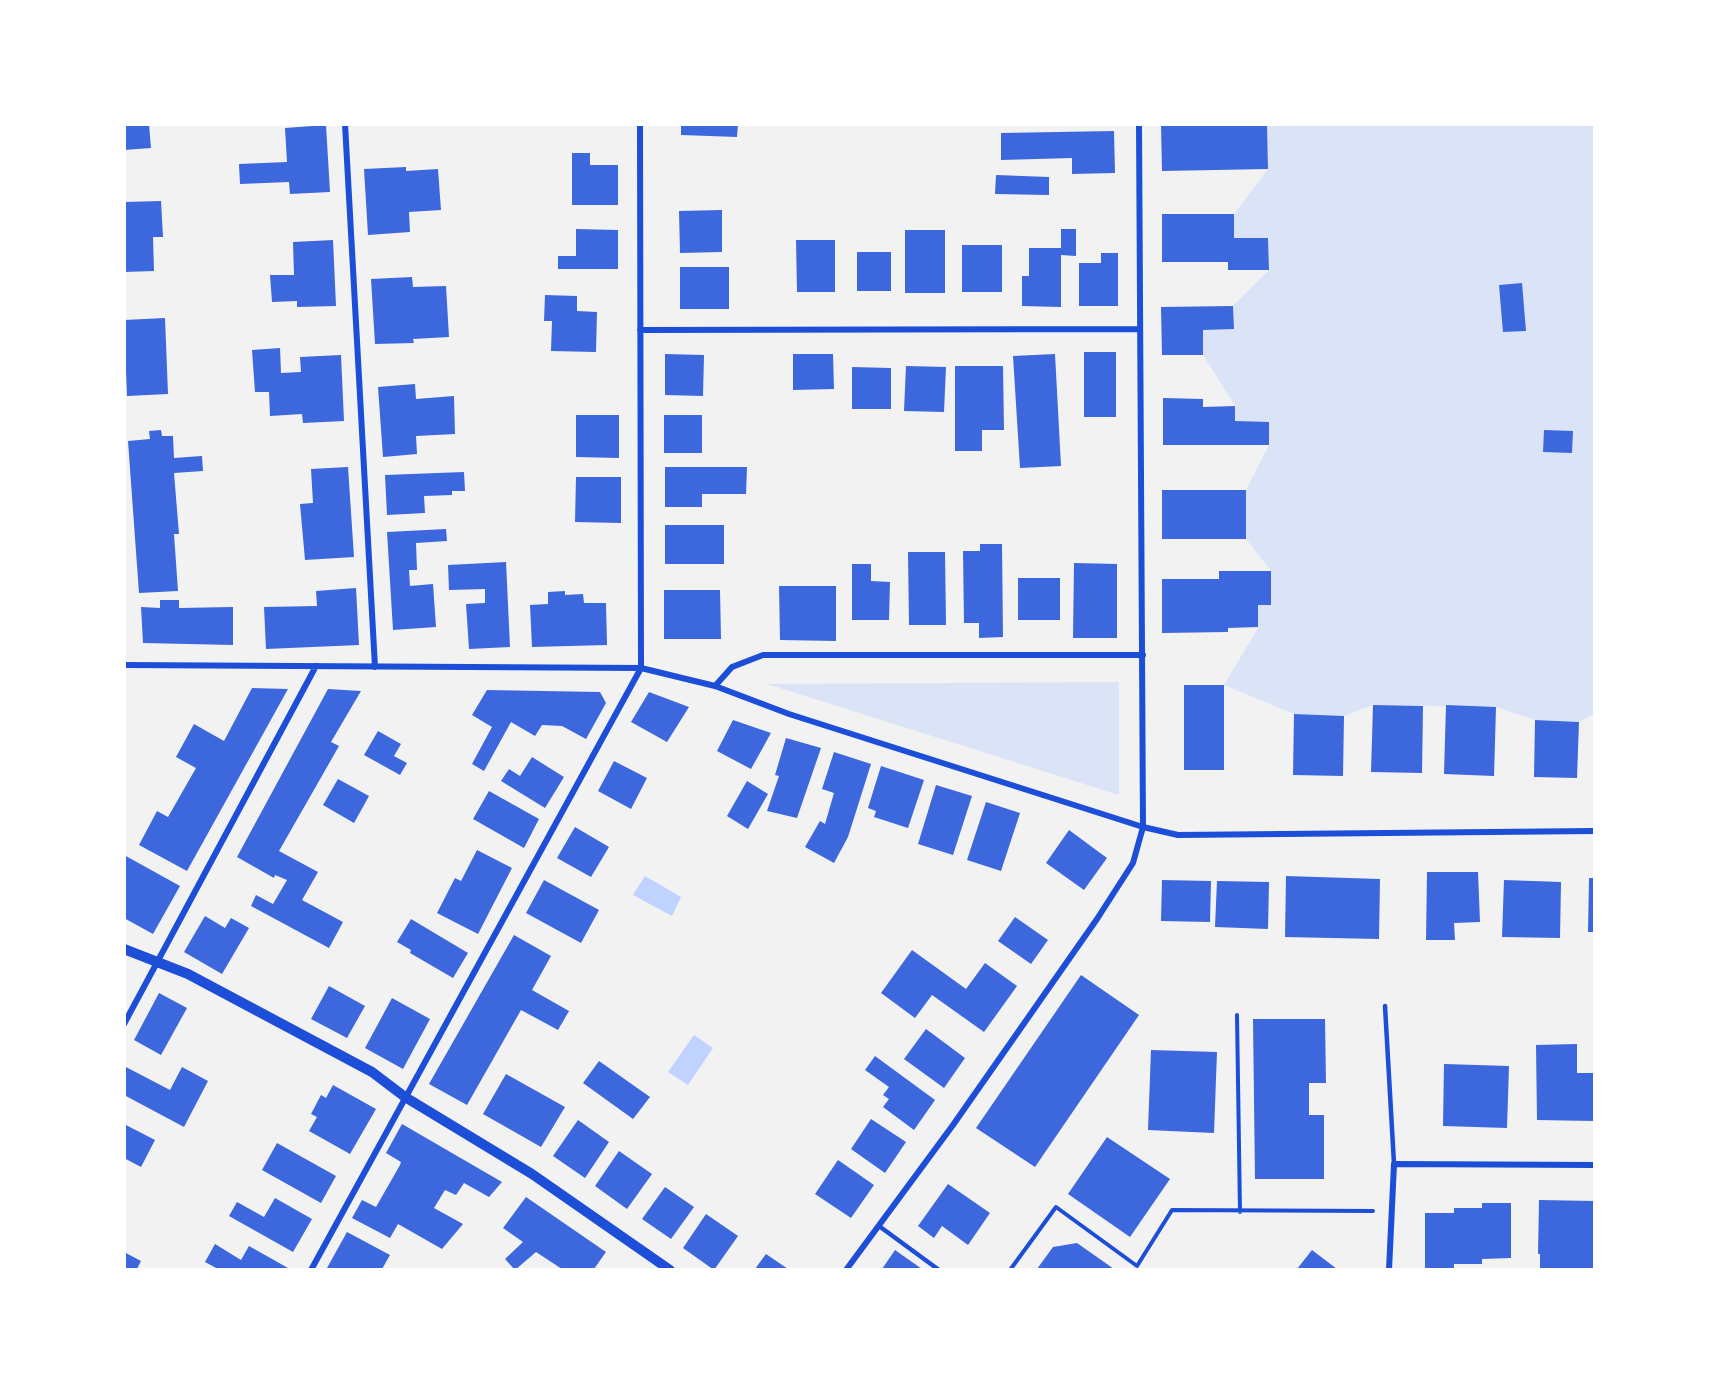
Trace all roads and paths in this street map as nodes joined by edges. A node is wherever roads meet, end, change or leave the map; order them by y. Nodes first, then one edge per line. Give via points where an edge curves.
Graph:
1 (345, 124) edge
2 (640, 124) edge
3 (1139, 124) edge
4 (1139, 329) junction
5 (640, 330) junction
6 (1143, 655) junction
7 (124, 665) edge
8 (316, 666) junction
9 (375, 667) junction
10 (641, 668) junction
11 (715, 686) junction
12 (1143, 827) junction
13 (1594, 831) edge
14 (124, 949) edge
15 (159, 962) junction
16 (1385, 1006) dead end
17 (1238, 1015) dead end
18 (124, 1024) edge
19 (405, 1097) junction
20 (1394, 1164) junction
21 (1594, 1165) edge
22 (1391, 1211) junction
23 (1240, 1212) junction
24 (879, 1226) junction
25 (311, 1269) edge
26 (670, 1269) edge
27 (846, 1269) edge
28 (939, 1269) edge
29 (1010, 1269) edge
30 (1389, 1269) edge

1 - 9 street
2 - 5 street
3 - 4 street
4 - 5 street
4 - 6 street
5 - 10 street
6 - 11 street via 763,655 732,667
6 - 12 street
7 - 8 street
8 - 9 street
8 - 15 street
9 - 10 street
10 - 11 street
10 - 19 street
11 - 12 street via 789,714
12 - 13 street via 1178,835
12 - 24 street via 1132,862 1097,919
14 - 15 street
15 - 18 street
15 - 19 street via 372,1072
16 - 20 lane
17 - 23 path
19 - 25 street
19 - 26 street via 532,1174
20 - 21 street
20 - 22 street
22 - 23 path
22 - 30 street
23 - 29 path via 1172,1210 1137,1266 1056,1207
24 - 27 street
24 - 28 lane

